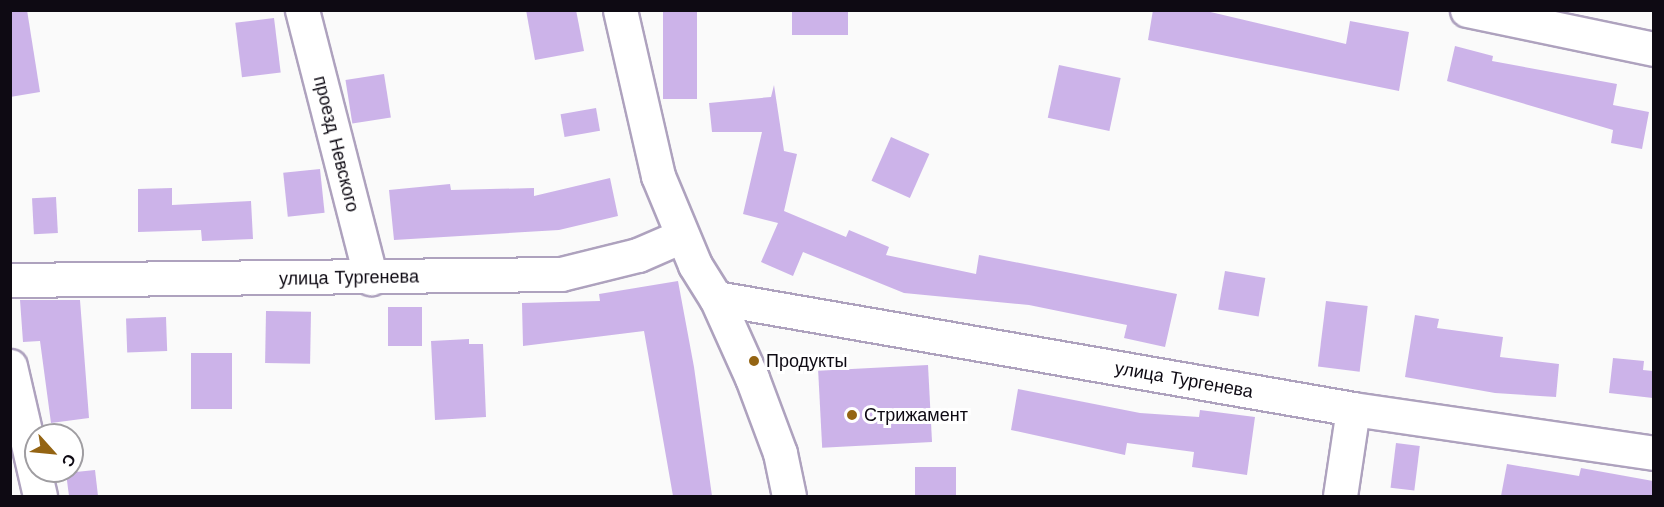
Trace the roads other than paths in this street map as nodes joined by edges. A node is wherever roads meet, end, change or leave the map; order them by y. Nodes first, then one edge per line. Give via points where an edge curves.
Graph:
1 (302, 10) edge
2 (620, 10) edge
3 (1467, 10) edge
4 (1653, 49) edge
5 (682, 236) junction
6 (371, 278) junction
7 (10, 280) edge
8 (716, 298) junction
9 (10, 366) edge
10 (1353, 409) junction
11 (1653, 453) edge
12 (40, 496) edge
13 (789, 496) edge
14 (1340, 496) edge

1 - 6 street, проезд Невского
2 - 5 street via 642,119
3 - 4 street
5 - 6 street, улица Тургенева via 638,255 561,274
5 - 8 street
6 - 7 street, улица Тургенева
8 - 10 street, улица Тургенева
8 - 13 street via 772,432
9 - 12 street
10 - 11 street, улица Тургенева
10 - 14 street

